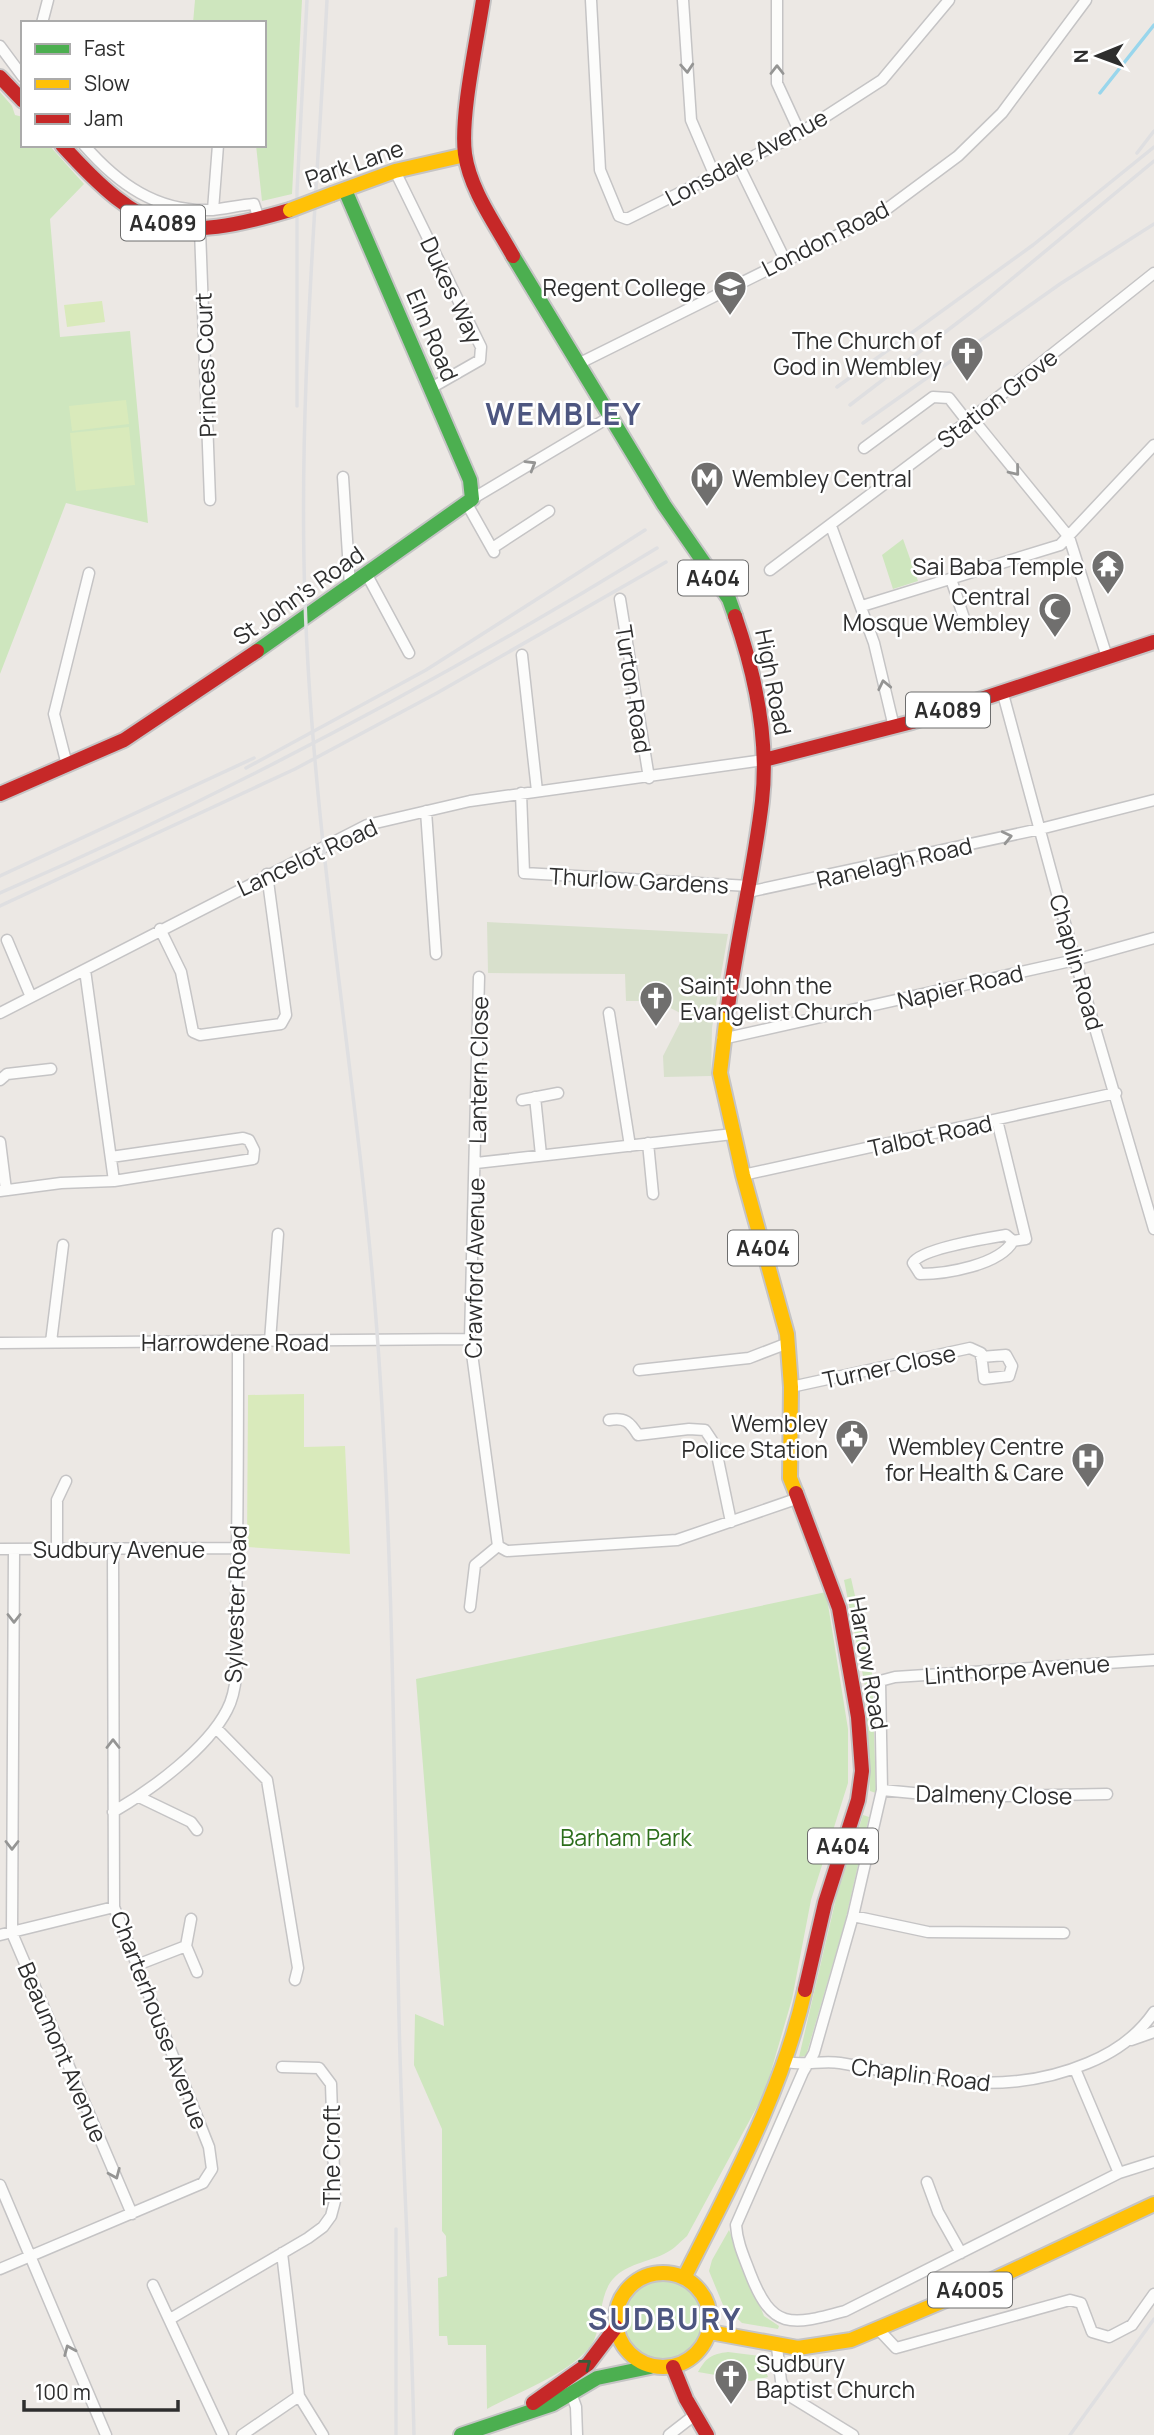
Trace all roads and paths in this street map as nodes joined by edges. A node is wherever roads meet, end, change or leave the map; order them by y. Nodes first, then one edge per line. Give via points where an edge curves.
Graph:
1 (48, 0) edge
2 (483, 0) edge
3 (591, 0) edge
4 (683, 0) edge
5 (777, 0) edge
6 (949, 0) edge
7 (1086, 0) edge
8 (43, 21) edge
9 (0, 46) edge
10 (21, 74) edge
11 (0, 76) edge
12 (21, 96) edge
13 (800, 133) junction
14 (64, 147) edge
15 (86, 147) edge
16 (218, 147) edge
17 (465, 155) junction
18 (738, 164) junction
19 (395, 171) junction
20 (715, 176) junction
21 (338, 192) junction
22 (213, 210) junction
23 (259, 219) junction
24 (200, 230) junction
25 (785, 260) junction
26 (1154, 273) edge
27 (580, 363) junction
28 (431, 388) junction
29 (612, 415) junction
30 (970, 419) junction
31 (1154, 445) edge
32 (864, 448) dead end
33 (343, 477) dead end
34 (209, 500) dead end
35 (470, 501) junction
36 (550, 511) dead end
37 (831, 526) junction
38 (1069, 537) junction
39 (770, 570) dead end
40 (89, 573) dead end
41 (367, 575) junction
42 (951, 579) junction
43 (350, 586) junction
44 (620, 599) dead end
45 (862, 606) junction
46 (966, 624) dead end
47 (1154, 642) edge
48 (409, 653) dead end
49 (522, 655) dead end
50 (1107, 657) junction
51 (1003, 694) junction
52 (894, 727) junction
53 (764, 760) junction
54 (67, 765) junction
55 (649, 778) junction
56 (537, 792) junction
57 (522, 793) junction
58 (0, 794) edge
59 (1154, 800) edge
60 (426, 811) junction
61 (1040, 829) junction
62 (267, 874) junction
63 (749, 889) junction
64 (160, 929) junction
65 (1154, 938) edge
66 (7, 940) dead end
67 (436, 954) dead end
68 (1075, 960) junction
69 (85, 970) junction
70 (479, 977) dead end
71 (31, 998) junction
72 (0, 1013) edge
73 (609, 1013) dead end
74 (722, 1039) junction
75 (51, 1069) dead end
76 (0, 1080) edge
77 (558, 1093) dead end
78 (1116, 1093) junction
79 (536, 1097) junction
80 (522, 1100) dead end
81 (998, 1120) junction
82 (733, 1134) junction
83 (0, 1142) edge
84 (648, 1143) junction
85 (630, 1146) junction
86 (541, 1155) junction
87 (111, 1157) junction
88 (476, 1163) junction
89 (743, 1175) junction
90 (114, 1181) junction
91 (3, 1190) edge
92 (653, 1194) dead end
93 (1149, 1195) edge
94 (1154, 1229) edge
95 (278, 1234) dead end
96 (1013, 1241) junction
97 (64, 1245) dead end
98 (470, 1339) junction
99 (51, 1342) junction
100 (238, 1342) junction
101 (270, 1342) junction
102 (0, 1343) edge
103 (788, 1343) junction
104 (981, 1357) dead end
105 (639, 1370) dead end
106 (791, 1387) junction
107 (609, 1420) dead end
108 (66, 1481) dead end
109 (796, 1499) junction
110 (731, 1522) junction
111 (498, 1546) junction
112 (237, 1548) junction
113 (0, 1549) edge
114 (14, 1549) junction
115 (57, 1549) junction
116 (113, 1549) junction
117 (470, 1607) dead end
118 (1154, 1660) edge
119 (880, 1681) joint
120 (216, 1728) junction
121 (882, 1790) junction
122 (1107, 1794) dead end
123 (139, 1797) junction
124 (113, 1812) junction
125 (197, 1830) dead end
126 (114, 1907) junction
127 (853, 1916) junction
128 (191, 1919) dead end
129 (12, 1933) junction
130 (1064, 1933) dead end
131 (0, 1936) edge
132 (186, 1945) junction
133 (137, 1965) junction
134 (197, 1972) dead end
135 (295, 1980) dead end
136 (1154, 2012) edge
137 (1154, 2032) edge
138 (1130, 2040) junction
139 (787, 2062) junction
140 (808, 2064) junction
141 (282, 2067) dead end
142 (1075, 2069) junction
143 (1154, 2162) edge
144 (1119, 2173) junction
145 (928, 2182) dead end
146 (0, 2185) edge
147 (1154, 2204) edge
148 (132, 2214) junction
149 (282, 2253) junction
150 (961, 2253) junction
151 (30, 2259) junction
152 (0, 2269) edge
153 (684, 2278) junction
154 (153, 2285) dead end
155 (1154, 2294) edge
156 (170, 2319) junction
157 (616, 2327) junction
158 (880, 2331) junction
159 (710, 2332) junction
160 (777, 2347) junction
161 (652, 2366) junction
162 (674, 2367) junction
163 (571, 2393) junction
164 (299, 2396) junction
165 (696, 2414) junction
166 (502, 2421) junction
167 (106, 2435) edge
168 (223, 2435) edge
169 (243, 2435) edge
170 (323, 2435) edge
171 (461, 2435) edge
172 (577, 2435) edge
173 (670, 2435) edge
174 (707, 2435) edge
175 (853, 2435) edge

1 - 8 street
2 - 17 main road, A404
3 - 20 street, Lonsdale Avenue via 600,170 619,216 627,219
4 -> 20 street via 691,120
13 -> 5 street via 777,83
6 - 13 street, Lonsdale Avenue via 882,80
7 - 25 street, London Road via 1002,113 958,156 880,214
9 - 10 street
11 - 12 main road
13 - 18 street, Lonsdale Avenue
14 - 24 main road, Park Lane / A4089 via 111,196 161,223
15 - 22 street via 140,196 189,210
16 - 22 street
17 - 19 main road, Park Lane / A4089
17 - 27 main road, High Road / A404 via 475,185 514,258
18 - 20 street, Lonsdale Avenue
18 - 25 street
19 - 21 main road, Park Lane / A4089
19 - 28 street, Dukes Way via 481,347 480,360
21 - 23 main road, Park Lane / A4089, bridge
21 - 28 main road, Elm Road
22 - 23 street via 254,204
23 - 24 main road, Park Lane / A4089
24 - 34 street, Princes Court
25 - 27 street, London Road
26 - 30 street, Station Grove
27 - 29 main road, High Road / A404
28 - 35 main road, Elm Road via 470,480
35 -> 29 street, St John's Road
29 - 53 main road, High Road / A404 via 729,599 741,628 756,693
30 - 32 street via 949,398 933,397
30 - 37 street, Station Grove
30 -> 38 street
31 - 38 street
33 - 43 street
35 - 36 street via 494,550
35 - 41 main road, St John's Road
37 - 39 street, Station Grove
37 - 45 street
38 - 42 street via 1060,545
38 - 50 street
40 - 54 street via 54,715
41 - 43 main road, St John's Road
41 - 48 street
42 - 45 street
42 - 46 street
43 - 54 main road, St John's Road via 124,740
44 - 55 street, Turton Road
52 -> 45 street
47 - 50 main road, A4089
49 - 56 street
50 - 51 main road, A4089
51 - 52 main road, A4089
51 - 61 street, Chaplin Road
52 - 53 main road, A4089
53 - 55 street, Lancelot Road
53 - 63 main road, High Road / A404
54 - 58 main road, St John's Road
55 - 56 street, Lancelot Road
56 - 57 street, Lancelot Road
57 - 60 street, Lancelot Road
57 - 63 street, Thurlow Gardens via 524,873
59 - 61 street, Ranelagh Road
60 - 62 street, Lancelot Road via 367,825
60 - 67 street
63 -> 61 street, Ranelagh Road
61 - 68 street, Chaplin Road
62 - 64 street, Lancelot Road
62 - 64 street via 286,1015 281,1024 200,1035 193,1032 181,972
63 - 74 main road, High Road / A404
64 - 69 street, Lancelot Road
65 - 68 street, Napier Road
66 - 71 street
68 - 74 street, Napier Road
68 - 78 street, Chaplin Road
69 - 71 street, Lancelot Road
69 - 87 street
70 - 88 street, Lantern Close
71 - 72 street, Lancelot Road
73 - 85 street
74 - 82 main road, Harrow Road / A404 via 720,1073
75 - 76 street via 7,1074
77 - 79 street
78 - 81 street, Talbot Road
78 - 93 street, Chaplin Road
79 - 80 street
79 - 86 street
81 - 89 street, Talbot Road
81 - 96 street via 1026,1239
82 - 84 street, Crawford Avenue
82 - 89 main road, Harrow Road / A404
83 - 91 street
84 - 85 street, Crawford Avenue
84 - 92 street
85 - 86 street, Crawford Avenue
86 - 88 street, Crawford Avenue
87 - 90 street
87 - 90 street via 243,1138 254,1150 253,1159
88 - 98 street, Crawford Avenue
89 - 103 main road, Harrow Road / A404
90 - 91 street
93 - 94 street, Chaplin Road
95 - 101 street
96 - 96 street via 1008,1250 954,1270 920,1274 913,1263 923,1254 986,1238 1006,1236
97 - 99 street
98 - 101 street, Harrowdene Road
98 - 111 street, Crawford Avenue
99 - 100 street, Harrowdene Road
99 - 102 street, Harrowdene Road
100 - 101 street, Harrowdene Road
100 - 112 street, Sylvester Road
103 - 105 street via 749,1357
103 - 106 main road, Harrow Road / A404
104 - 106 street, Turner Close via 970,1348
106 - 109 main road, Harrow Road / A404 via 789,1460
107 - 110 street via 630,1422 638,1435 705,1430 715,1445
108 - 115 street via 57,1500
109 - 110 street
109 - 139 main road, Harrow Road / A404 via 839,1608 854,1683 862,1771
110 - 111 street via 677,1540 507,1552
111 - 117 street via 475,1565
112 - 116 street, Sudbury Avenue
112 - 120 street, Sylvester Road via 233,1691
113 - 114 street, Sudbury Avenue
114 - 115 street, Sudbury Avenue
114 -> 129 street, Beaumont Avenue
115 - 116 street, Sudbury Avenue
124 -> 116 street, Charterhouse Avenue
118 - 119 street, Linthorpe Avenue
119 - 121 street, Harrow Road
120 - 123 street, Sylvester Road
120 - 135 street via 267,1780 298,1968
121 - 122 street, Dalmeny Close via 956,1797
121 - 127 street, Harrow Road
123 - 124 street, Sylvester Road
123 - 125 street via 191,1822
124 - 126 street, Charterhouse Avenue
126 - 129 street
126 - 133 street, Charterhouse Avenue
127 - 130 street via 928,1932
127 - 140 street, Harrow Road
128 - 132 street
129 - 131 street
129 -> 148 street, Beaumont Avenue
132 - 133 street
132 - 134 street
133 - 148 street, Charterhouse Avenue via 209,2147 212,2169 203,2183
136 - 138 street, Chaplin Road
137 - 138 street, Chaplin Road
138 - 142 street, Chaplin Road
139 - 140 street, Chaplin Road
139 - 153 main road, Harrow Road / A404
140 - 142 street, Chaplin Road via 830,2062 1009,2085
140 - 150 street, Harrow Road via 736,2225 752,2278 773,2315 812,2320 845,2311
141 - 149 street, The Croft via 320,2068 331,2084 335,2201 323,2227
142 - 144 street
143 - 144 street
144 - 150 street
145 - 150 street via 938,2212
146 - 151 street
147 - 158 main road, A4005
148 - 151 street, Charterhouse Avenue
149 - 156 street, The Croft
149 - 164 street
151 - 152 street, Charterhouse Avenue
167 -> 151 street
153 - 157 main road via 659,2273 640,2279 619,2304
153 - 159 main road via 696,2286 708,2305
154 - 156 street
155 - 158 street via 1132,2325 1109,2337 1092,2332 1081,2303 1070,2300 896,2348
156 - 168 street
157 - 161 main road via 624,2346
166 -> 157 main road via 548,2395 588,2364
158 - 160 main road, A4005 via 851,2340
159 - 160 main road, A4005
159 - 162 main road via 701,2349
160 - 175 street via 781,2381 788,2395
161 - 162 main road
161 - 163 main road via 597,2378
162 - 165 main road
163 - 166 main road
163 - 172 street
164 - 169 street
164 - 170 street
165 - 173 street
165 - 174 main road
166 - 171 main road

